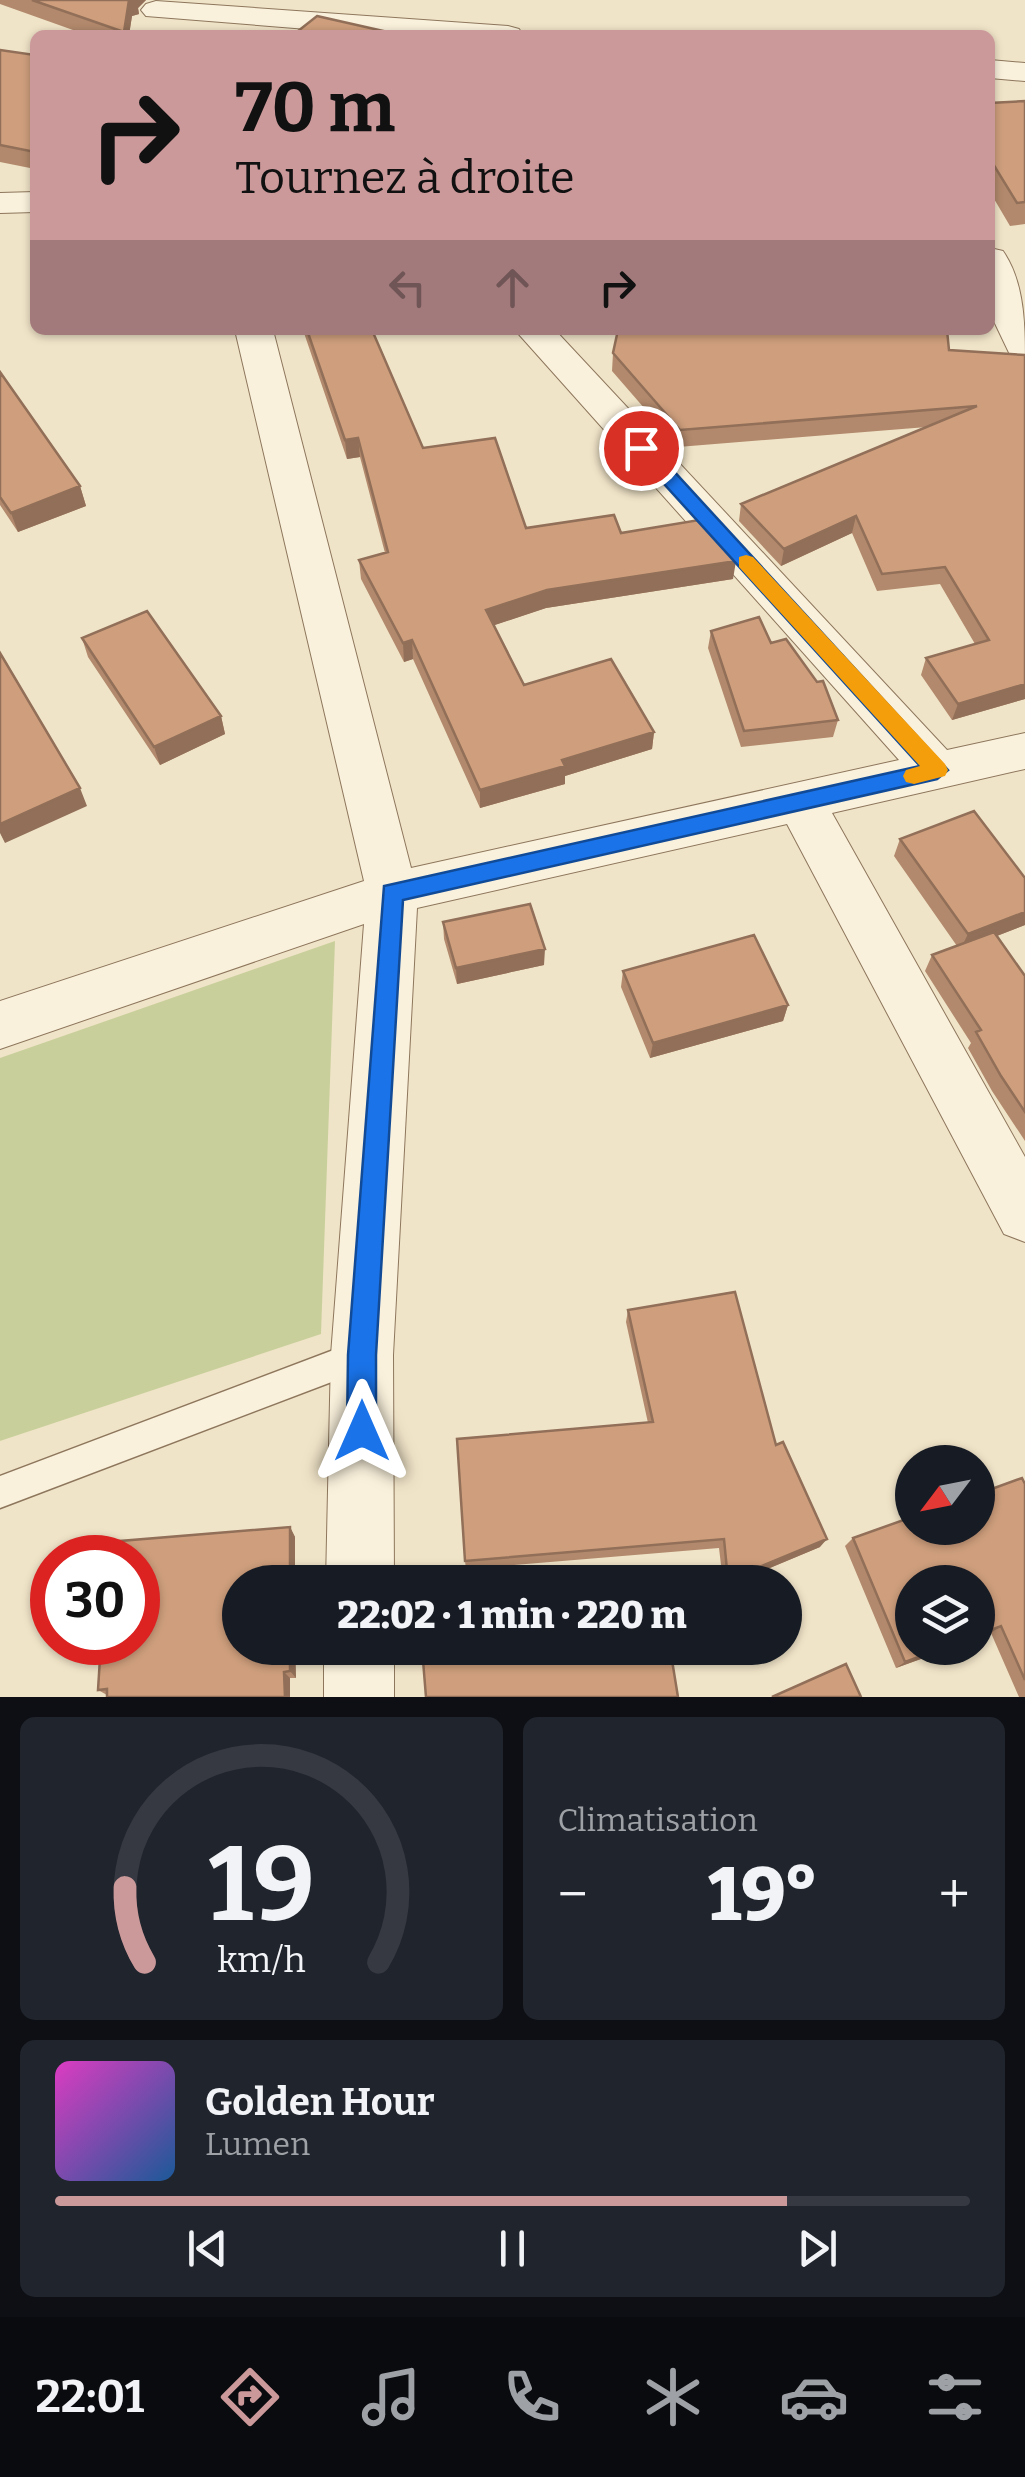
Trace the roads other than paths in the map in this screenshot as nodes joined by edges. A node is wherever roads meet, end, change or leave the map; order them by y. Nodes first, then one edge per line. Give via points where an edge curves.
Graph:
1 (156, 15) edge
2 (420, 30) edge
3 (995, 69) edge
4 (1025, 72) edge
5 (30, 202) edge
6 (0, 203) edge
7 (1001, 284) edge
8 (255, 335) edge
9 (539, 335) edge
10 (1025, 351) edge
11 (1025, 750) edge
12 (937, 770) junction
13 (800, 801) junction
14 (392, 893) junction
15 (0, 1025) edge
16 (1025, 1214) edge
17 (362, 1355) junction
18 (0, 1492) edge
19 (360, 1565) edge
20 (359, 1665) edge
21 (359, 1697) edge

1 - 2 street
3 - 4 street
5 - 6 street
7 - 10 street
8 - 14 street
9 - 12 street
11 - 12 street
12 - 13 street
13 - 14 street
13 - 16 street
14 - 15 street
14 - 17 street
17 - 18 lane
17 - 19 street
20 - 21 street

